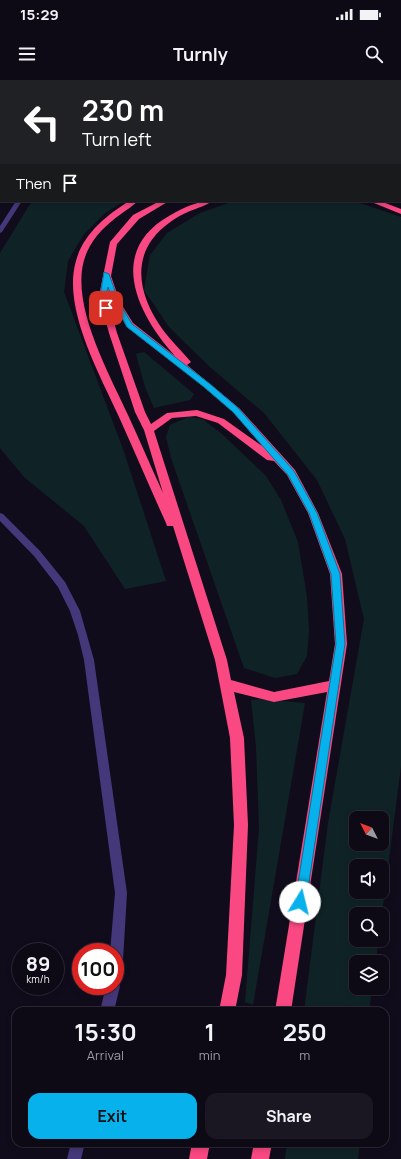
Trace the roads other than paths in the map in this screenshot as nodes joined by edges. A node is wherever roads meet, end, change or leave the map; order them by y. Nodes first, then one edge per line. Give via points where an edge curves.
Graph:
1 (18, 202) edge
2 (132, 202) edge
3 (163, 202) edge
4 (205, 202) edge
5 (376, 202) edge
6 (401, 212) edge
7 (0, 231) edge
8 (106, 274) junction
9 (207, 385) junction
10 (149, 430) junction
11 (292, 473) junction
12 (0, 516) edge
13 (193, 574) junction
14 (226, 684) junction
15 (334, 684) junction
16 (117, 943) edge
17 (111, 995) edge
18 (108, 1007) edge
19 (228, 1007) edge
20 (284, 1007) edge
21 (77, 1147) edge
22 (200, 1147) edge
23 (262, 1147) edge
24 (74, 1159) edge
25 (198, 1159) edge
26 (260, 1159) edge

1 - 7 street
2 - 13 highway via 102,225 88,242 80,262 77,285 81,312 94,350
3 - 8 highway via 136,218 113,244
4 - 9 highway via 169,218 149,236 136,260 135,273 144,306 155,325
5 - 6 highway
8 - 9 highway via 116,302 130,325
8 - 10 highway via 103,296 113,333 140,412
9 - 11 highway via 236,410
10 - 11 highway via 170,415 197,413 221,421
10 - 13 highway
11 - 15 highway via 313,513 336,574 341,644
12 - 16 street via 48,567 68,596 82,633 89,660 121,893
13 - 14 highway via 221,660
14 - 15 highway via 274,697
14 - 19 highway via 237,738 241,825 234,975
15 - 20 highway
17 - 18 street
21 - 24 street
22 - 25 highway
23 - 26 highway

